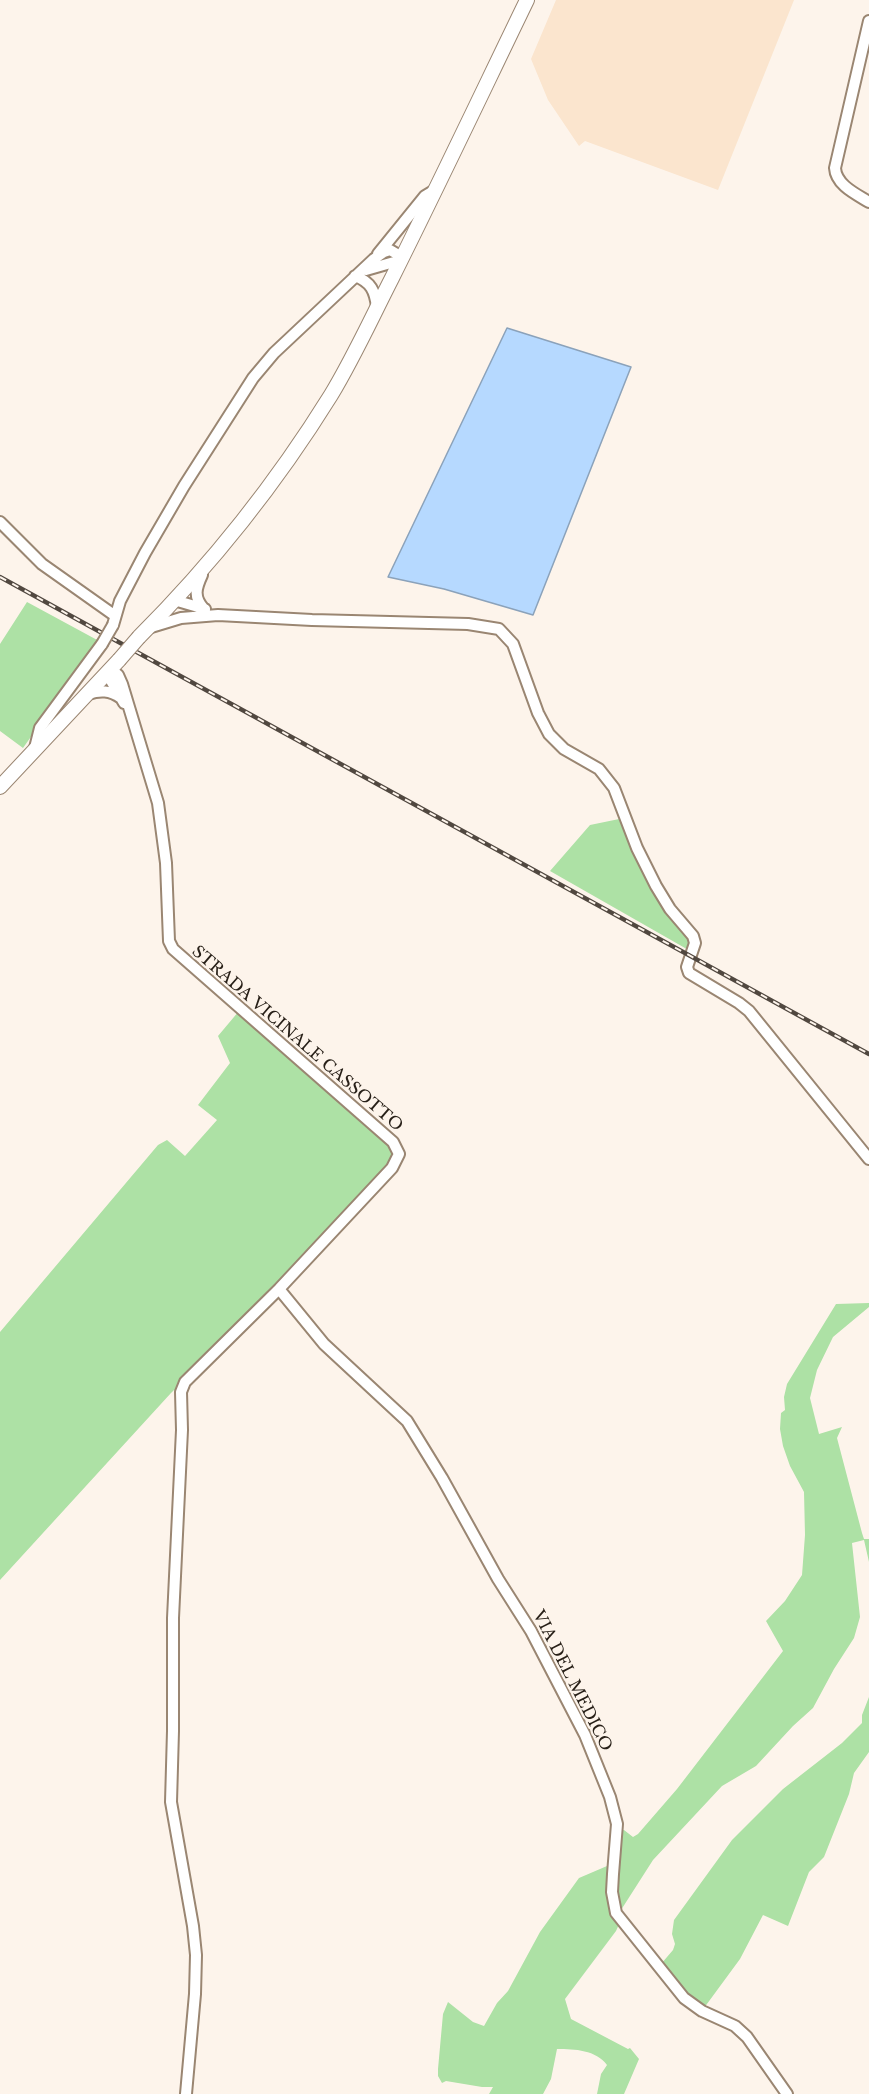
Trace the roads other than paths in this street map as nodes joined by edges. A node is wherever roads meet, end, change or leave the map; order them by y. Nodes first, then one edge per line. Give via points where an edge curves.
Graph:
1 (527, 0) edge
2 (869, 21) edge
3 (437, 189) junction
4 (869, 202) edge
5 (374, 259) junction
6 (402, 259) junction
7 (355, 276) junction
8 (377, 307) junction
9 (0, 522) edge
10 (210, 560) junction
11 (174, 600) junction
12 (200, 612) junction
13 (114, 620) junction
14 (144, 632) junction
15 (114, 664) junction
16 (85, 695) junction
17 (125, 704) junction
18 (35, 748) junction
19 (0, 787) edge
20 (869, 1159) edge
21 (279, 1289) junction
22 (186, 2094) edge
23 (787, 2094) edge

1 - 3 main road
2 - 4 street via 835,168 841,183
3 - 5 street via 426,196
3 - 6 main road
5 - 6 street via 390,250
5 - 7 street
6 - 7 street via 368,268
6 - 8 main road
7 - 8 street via 372,286
7 - 13 street via 253,378 131,577
8 - 10 main road via 330,397 273,480
9 - 13 street via 42,564
10 - 11 main road
10 - 12 street via 197,586
11 - 12 street
11 - 14 main road
12 - 14 street
12 - 20 street via 468,624 500,629 513,644 549,734 557,744 599,769 614,788 656,886 693,936 689,973 749,1011
13 - 18 street, bridge via 102,644 40,728
14 - 15 main road, bridge
15 - 16 main road
15 - 17 street
16 - 17 street via 105,691
16 - 18 main road
17 - 21 street, STRADA VICINALE CASSOTTO via 158,803 166,863 169,941 173,949 393,1142 398,1151 392,1168
18 - 19 main road
21 - 22 street, STRADA VICINALE CASSOTTO via 181,1392 183,1430 172,1618 171,1802 196,1955
21 - 23 street, VIA DEL MEDICO via 330,1350 407,1421 531,1631 585,1735 610,1797 617,1824 612,1892 616,1913 684,1998 735,2026 747,2037

